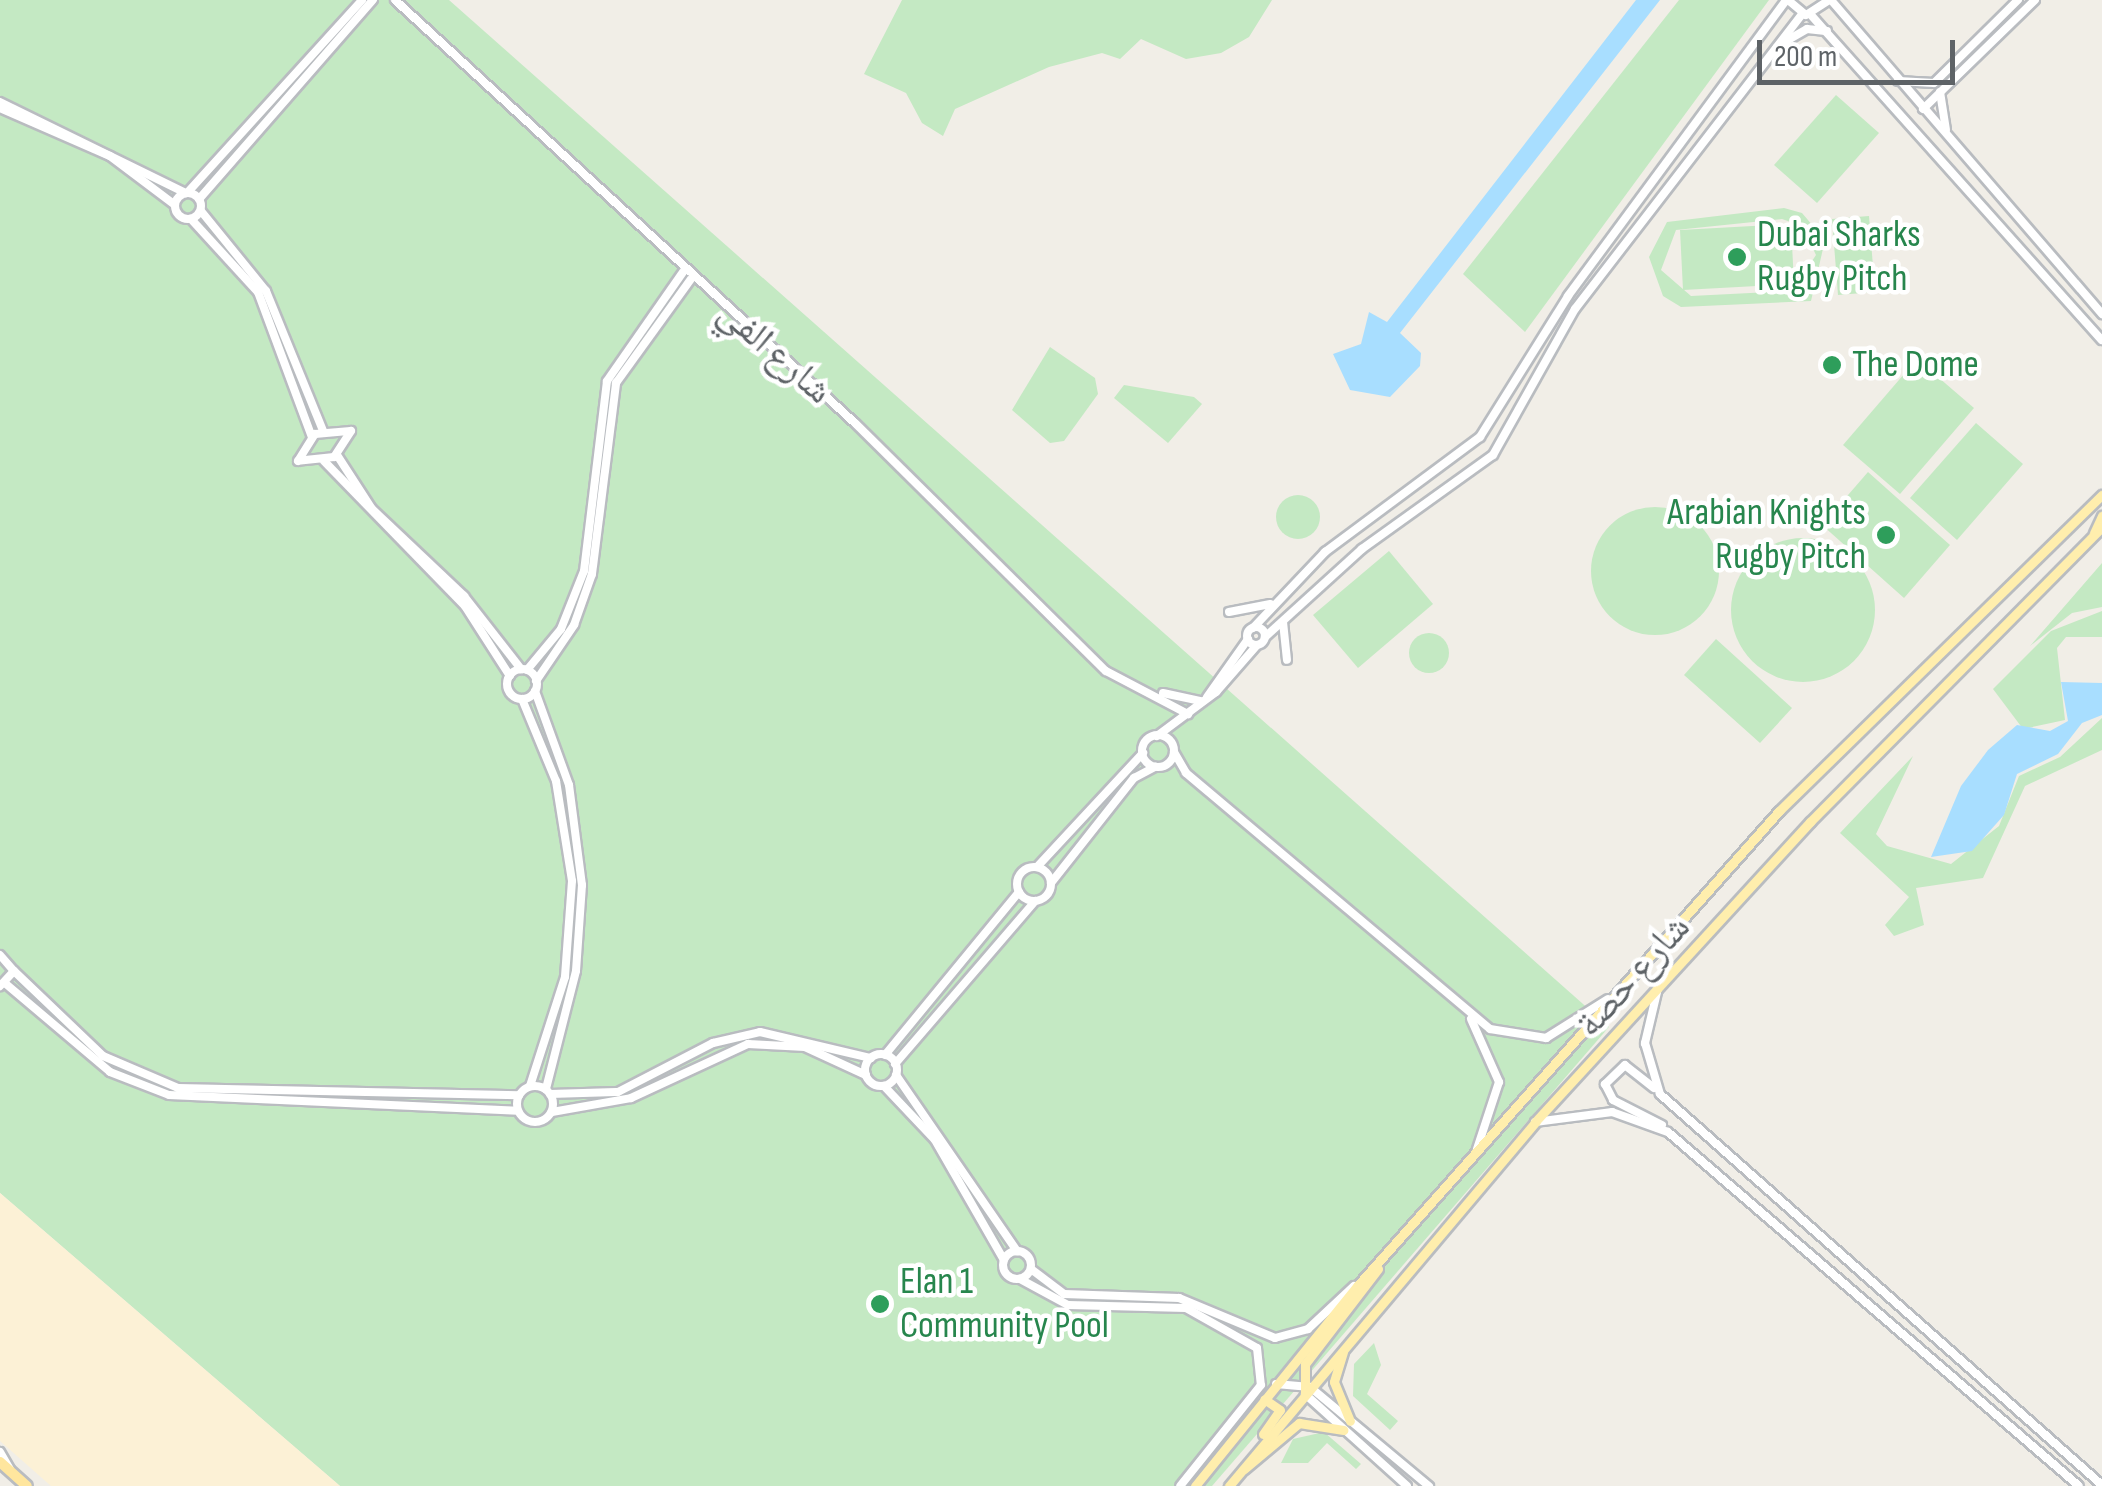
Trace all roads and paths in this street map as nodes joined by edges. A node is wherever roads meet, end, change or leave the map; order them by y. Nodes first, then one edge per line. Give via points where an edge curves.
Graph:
1 (362, 0) edge
2 (374, 0) edge
3 (395, 0) edge
4 (1787, 0) edge
5 (1830, 0) edge
6 (2018, 0) edge
7 (2035, 0) edge
8 (1806, 14) junction
9 (1828, 32) junction
10 (1781, 44) junction
11 (1898, 81) junction
12 (1940, 92) junction
13 (0, 105) edge
14 (1923, 109) junction
15 (1948, 134) junction
16 (1667, 167) junction
17 (187, 192) junction
18 (1660, 196) junction
19 (200, 198) junction
20 (175, 205) junction
21 (201, 211) junction
22 (191, 219) junction
23 (683, 272) junction
24 (692, 279) junction
25 (2102, 314) edge
26 (2102, 340) edge
27 (323, 431) junction
28 (312, 437) junction
29 (337, 455) junction
30 (324, 460) junction
31 (1445, 467) junction
32 (1454, 486) junction
33 (2102, 495) edge
34 (2102, 516) edge
35 (2102, 527) edge
36 (2093, 536) junction
37 (1274, 601) junction
38 (1229, 612) dead end
39 (1282, 622) junction
40 (1252, 628) junction
41 (1264, 637) junction
42 (1248, 639) junction
43 (1256, 645) junction
44 (1287, 660) dead end
45 (524, 670) junction
46 (510, 676) junction
47 (536, 686) junction
48 (1159, 693) junction
49 (522, 699) junction
50 (1204, 699) junction
51 (1188, 714) junction
52 (1178, 724) junction
53 (1157, 736) junction
54 (1173, 749) junction
55 (1143, 752) junction
56 (1159, 767) junction
57 (1186, 773) junction
58 (1038, 867) junction
59 (1051, 883) junction
60 (1019, 892) junction
61 (1035, 900) junction
62 (0, 955) edge
63 (14, 971) junction
64 (3, 985) edge
65 (1623, 988) junction
66 (1658, 988) junction
67 (1468, 1016) junction
68 (885, 1055) junction
69 (871, 1058) junction
70 (895, 1070) junction
71 (866, 1075) junction
72 (530, 1086) junction
73 (884, 1086) junction
74 (548, 1091) junction
75 (1660, 1094) junction
76 (518, 1095) junction
77 (518, 1111) junction
78 (552, 1112) junction
79 (1535, 1122) junction
80 (1668, 1132) junction
81 (1476, 1152) junction
82 (1017, 1251) junction
83 (1386, 1254) junction
84 (1004, 1260) junction
85 (1031, 1269) junction
86 (1020, 1279) junction
87 (1358, 1285) junction
88 (1346, 1345) junction
89 (1276, 1384) junction
90 (1305, 1388) junction
91 (1264, 1399) junction
92 (1350, 1421) junction
93 (1343, 1430) junction
94 (1257, 1450) junction
95 (0, 1452) edge
96 (0, 1462) edge
97 (1242, 1470) junction
98 (12, 1473) junction
99 (2102, 1484) edge
100 (27, 1486) edge
101 (1180, 1486) edge
102 (1195, 1486) edge
103 (1229, 1486) edge
104 (1407, 1486) edge
105 (1430, 1486) edge
106 (2079, 1486) edge

1 - 17 street
2 - 19 street
3 - 23 street, شارع الفي
4 - 8 street
4 - 16 street
5 - 8 street
5 - 11 street
6 - 11 street via 1934,83
7 - 12 street
8 - 9 street
8 - 10 street
9 - 10 street via 1807,29
9 - 26 street
10 - 18 street
11 - 14 street
12 - 14 street
12 - 15 street
13 - 17 street
13 - 20 street via 110,156
14 - 15 street
15 - 25 street
16 - 18 street
16 - 31 street via 1556,313 1491,424
17 - 19 street
17 - 20 street
18 - 32 street via 1564,325 1504,442
19 - 21 street
20 - 22 street
21 - 22 street
21 - 27 street via 266,291
22 - 28 street via 252,281
23 - 24 street, شارع الفي
23 - 45 street via 607,382 584,572 562,629
24 - 47 street via 616,384 592,574
24 - 48 street, شارع الفي via 856,424 1112,676
27 - 28 street
27 - 29 street via 351,432
28 - 30 street via 298,460
29 - 30 street
29 - 45 street via 372,509 464,596
30 - 46 street via 465,606
31 - 32 street
31 - 37 street via 1352,530
32 - 39 street via 1362,549
33 - 65 main road, شارع حصة via 1792,798
34 - 36 main road
35 - 36 main road, شارع حصة
36 - 66 main road, شارع حصة
37 - 38 street
37 - 40 street
39 - 41 street
39 - 44 street
40 - 41 street
40 - 42 street
41 - 43 street
42 - 43 street
42 - 50 street
43 - 50 street
45 - 46 street
45 - 47 street
46 - 49 street via 510,692
47 - 49 street
47 - 74 street via 568,785 582,885 576,970
48 - 50 street
48 - 51 street
49 - 72 street via 556,781 572,881 564,979
50 - 51 street
51 - 52 street
52 - 53 street
52 - 54 street
53 - 54 street
53 - 55 street
54 - 56 street
54 - 57 street
55 - 56 street
55 - 58 street
56 - 57 street
56 - 59 street via 1134,778
57 - 67 street
58 - 59 street
58 - 60 street via 1020,874
59 - 61 street
60 - 61 street
60 - 68 street
61 - 70 street
62 - 63 street
63 - 64 street
63 - 76 street via 103,1056 178,1088
64 - 77 street via 102,1066 169,1095
65 - 67 street via 1546,1038 1502,1035
65 - 81 main road, شارع حصة
66 - 75 street via 1644,1044
66 - 79 main road, شارع حصة
67 - 81 street via 1491,1049 1499,1082
68 - 69 street
68 - 70 street
69 - 71 street
69 - 74 street via 793,1034 746,1033 618,1092
70 - 73 street
70 - 82 street
71 - 73 street
71 - 78 street via 805,1048 748,1044 631,1098
72 - 74 street
72 - 76 street
73 - 84 street via 935,1140
74 - 78 street
75 - 80 street via 1630,1067 1606,1078 1613,1100
75 - 99 street
76 - 77 street
77 - 78 street via 534,1122
79 - 80 street via 1612,1112
79 - 88 main road, شارع حصة
80 - 106 street
81 - 83 main road, شارع حصة
82 - 84 street
82 - 85 street
83 - 87 main road, شارع حصة
83 - 90 main road via 1304,1364
84 - 86 street via 1006,1274
85 - 86 street
85 - 87 street via 1064,1294 1179,1298 1275,1338 1308,1329
86 - 101 street via 1078,1307 1194,1310 1258,1348 1262,1385
87 - 89 main road, شارع حصة
88 - 90 main road, شارع حصة
88 - 92 main road via 1334,1382
89 - 90 street
89 - 91 main road, شارع حصة
90 - 92 street
90 - 93 street
90 - 94 main road, شارع حصة
91 - 94 main road via 1280,1410
91 - 102 main road, شارع حصة
92 - 105 street
93 - 97 main road via 1299,1423
93 - 104 street
94 - 97 main road, شارع حصة
95 - 98 street
96 - 98 highway
97 - 103 main road, شارع حصة
98 - 100 highway

